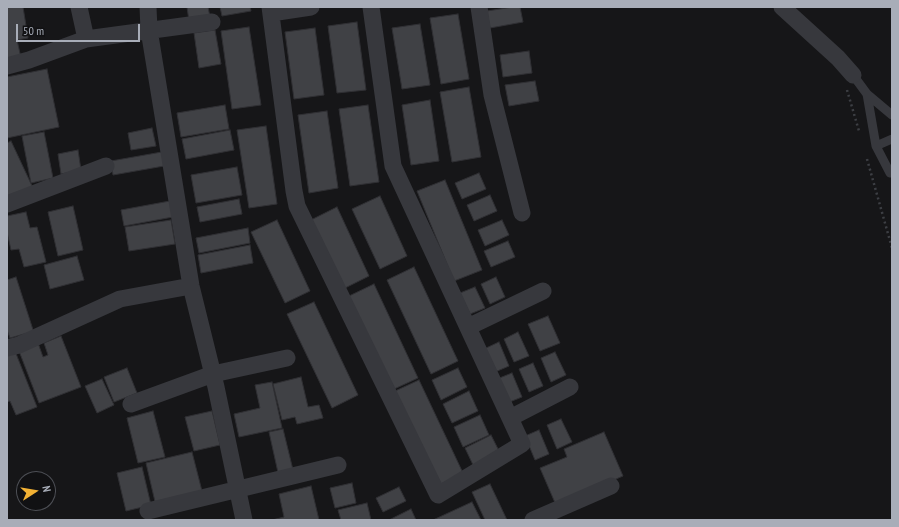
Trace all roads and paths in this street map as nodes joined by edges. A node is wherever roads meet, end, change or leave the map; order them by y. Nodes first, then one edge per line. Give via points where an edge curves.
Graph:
1 (79, 7) edge
2 (148, 7) edge
3 (311, 7) edge
4 (371, 7) edge
5 (479, 7) edge
6 (782, 7) edge
7 (270, 10) edge
8 (212, 22) dead end
9 (149, 30) junction
10 (86, 39) junction
11 (7, 66) edge
12 (853, 74) joint
13 (867, 94) junction
14 (892, 115) edge
15 (892, 139) edge
16 (876, 146) junction
17 (106, 166) dead end
18 (890, 173) dead end
19 (7, 204) edge
20 (522, 213) dead end
21 (191, 286) junction
22 (543, 291) dead end
23 (468, 328) junction
24 (7, 348) edge
25 (287, 358) dead end
26 (212, 374) junction
27 (570, 387) dead end
28 (132, 404) dead end
29 (510, 418) junction
30 (338, 465) dead end
31 (611, 486) dead end
32 (238, 489) junction
33 (148, 511) dead end
34 (244, 520) edge
35 (533, 520) edge

1 - 10 street
2 - 9 street
3 - 7 street
4 - 23 street via 393,166
5 - 20 street via 492,95
6 - 12 street
7 - 29 street via 297,206 438,495 522,444
8 - 9 street
9 - 10 street
9 - 21 street
10 - 11 street
12 - 13 lane
13 - 14 lane
13 - 16 lane
15 - 16 lane
16 - 18 lane
17 - 19 street
21 - 24 street via 120,299 19,345
21 - 26 street
22 - 23 street
23 - 29 street
25 - 26 street
26 - 28 street
26 - 32 street
27 - 29 street
30 - 32 street
31 - 35 street
32 - 33 street
32 - 34 street

